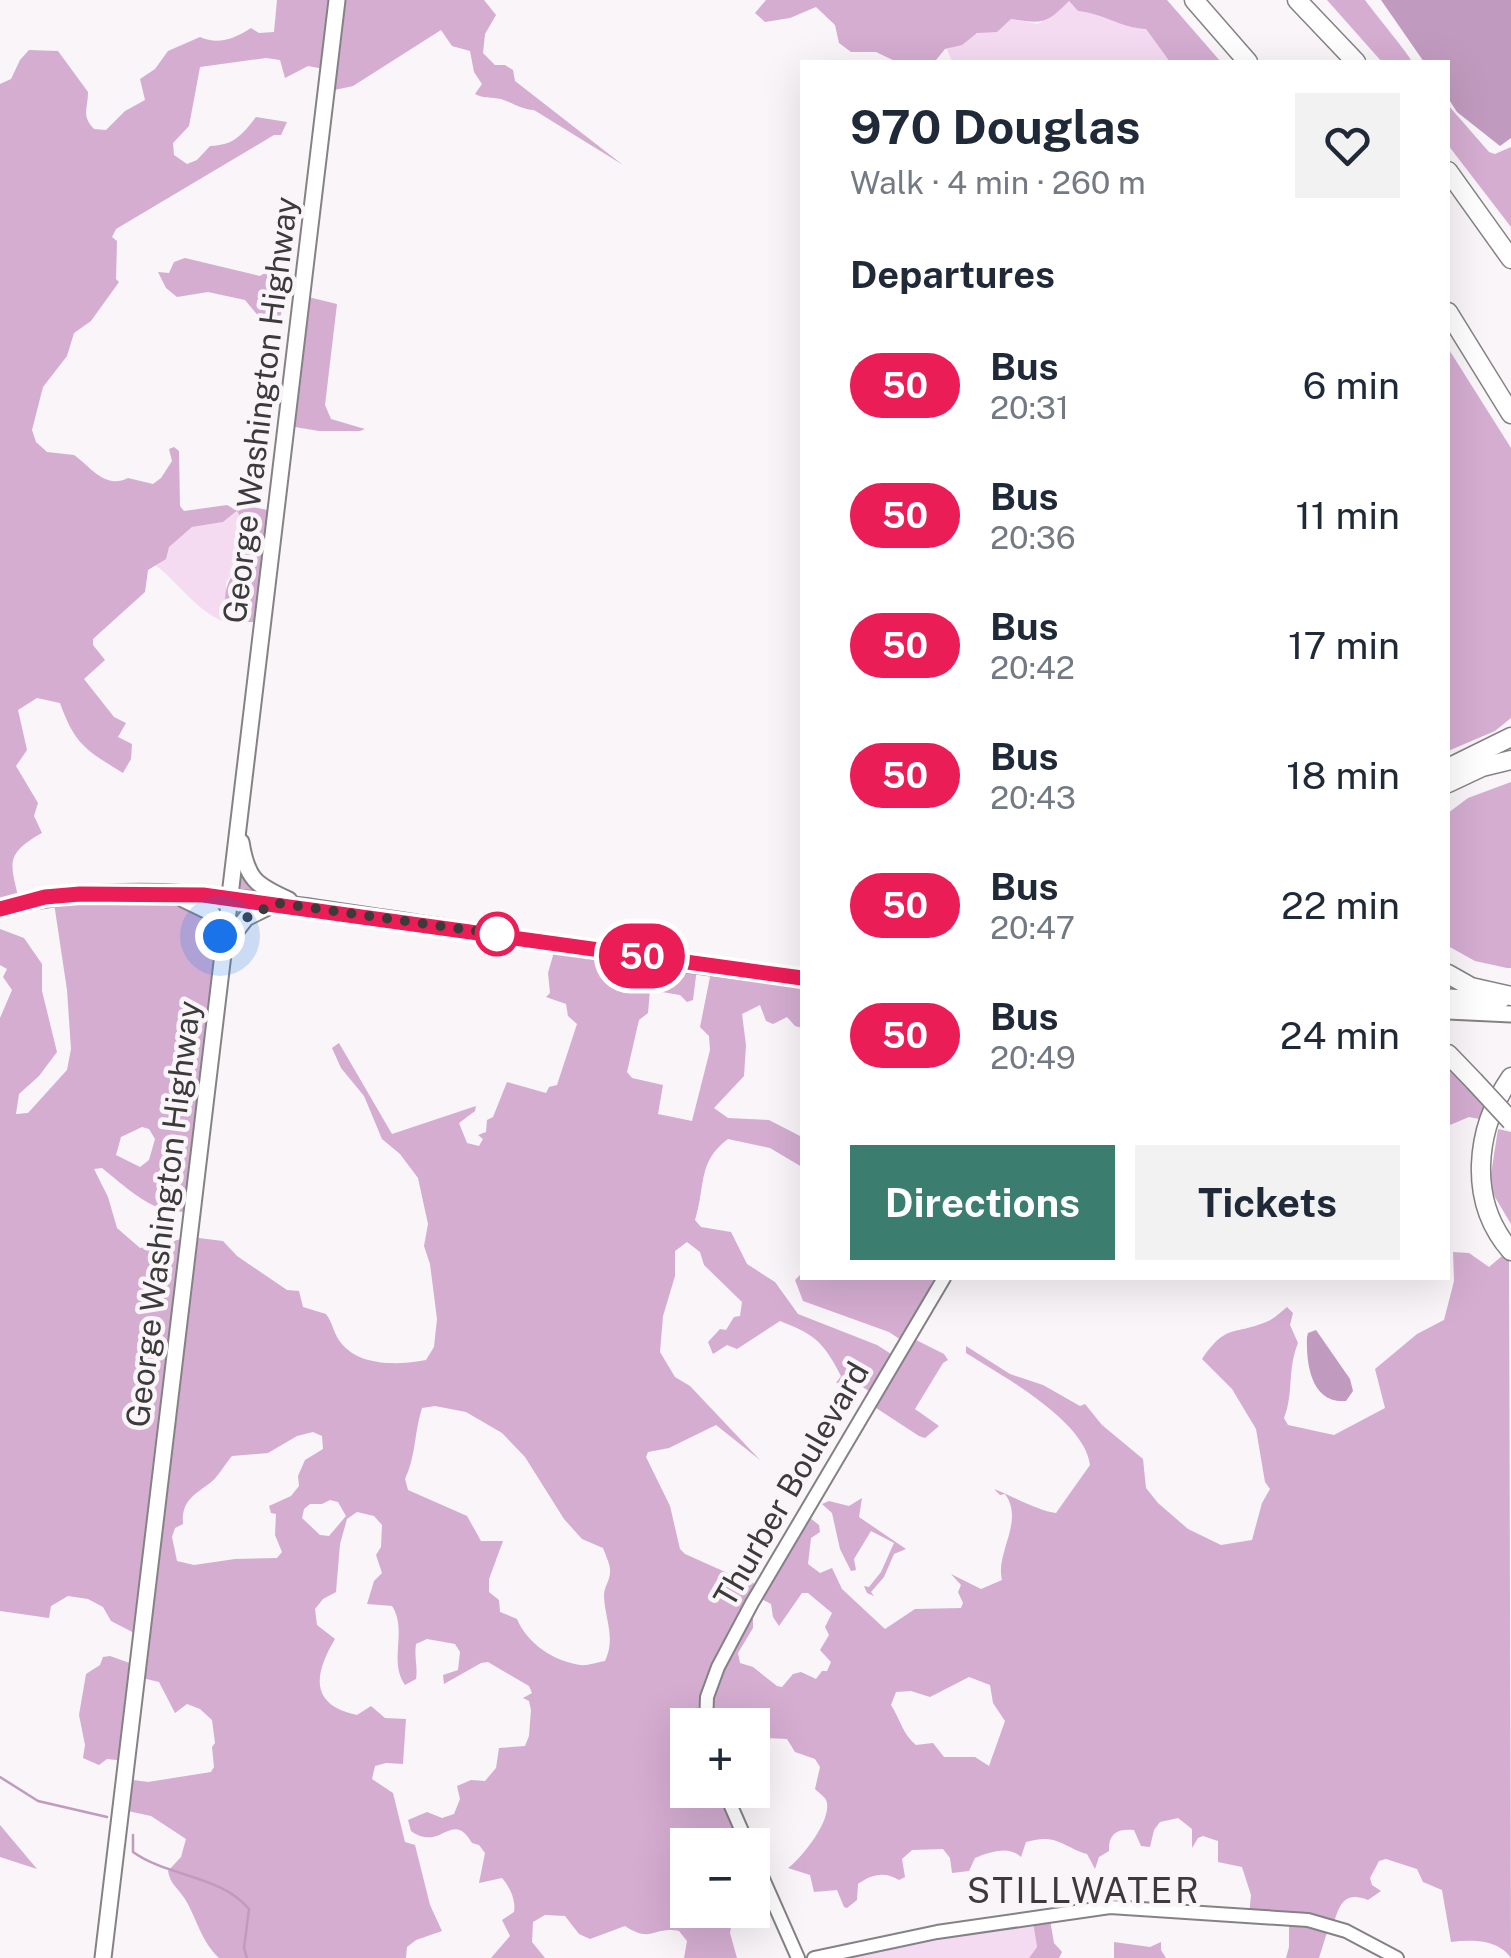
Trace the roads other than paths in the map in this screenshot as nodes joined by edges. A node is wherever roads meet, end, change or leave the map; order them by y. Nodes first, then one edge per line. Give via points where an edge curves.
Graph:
1 (337, 0) edge
2 (1194, 0) edge
3 (1297, 0) edge
4 (1246, 60) edge
5 (1354, 60) edge
6 (1450, 174) edge
7 (1511, 259) edge
8 (1450, 315) edge
9 (1511, 414) edge
10 (1511, 737) edge
11 (1511, 760) edge
12 (1450, 767) edge
13 (1450, 782) edge
14 (236, 834) junction
15 (170, 894) junction
16 (228, 897) junction
17 (276, 903) junction
18 (307, 907) junction
19 (0, 910) edge
20 (222, 949) junction
21 (1450, 975) edge
22 (800, 978) edge
23 (1450, 998) edge
24 (1511, 998) edge
25 (1450, 1012) edge
26 (1511, 1014) edge
27 (1450, 1056) edge
28 (1511, 1077) edge
29 (1511, 1122) edge
30 (1511, 1251) edge
31 (943, 1280) edge
32 (708, 1708) edge
33 (770, 1895) edge
34 (103, 1958) edge
35 (798, 1958) edge
36 (814, 1958) edge
37 (1397, 1958) edge

1 - 14 main road, George Washington Highway
2 - 4 highway
3 - 5 highway
6 - 7 highway
8 - 9 highway
10 - 12 highway
11 - 13 highway
14 - 15 main road via 220,876
14 - 16 main road, George Washington Highway
14 - 18 main road via 250,877
15 - 16 main road
15 - 19 main road via 45,897
15 - 20 main road via 212,913
16 - 17 main road
16 - 20 main road, George Washington Highway
17 - 18 main road
17 - 20 main road via 246,918
18 - 22 main road
20 - 34 main road, George Washington Highway
21 - 24 highway
23 - 24 main road
25 - 26 main road
27 - 29 highway, bridge
28 - 30 highway via 1488,1121 1481,1168 1488,1214
31 - 32 street, Thurber Boulevard via 735,1635 711,1682
33 - 35 street
36 - 37 street via 947,1930 1110,1907 1308,1920

